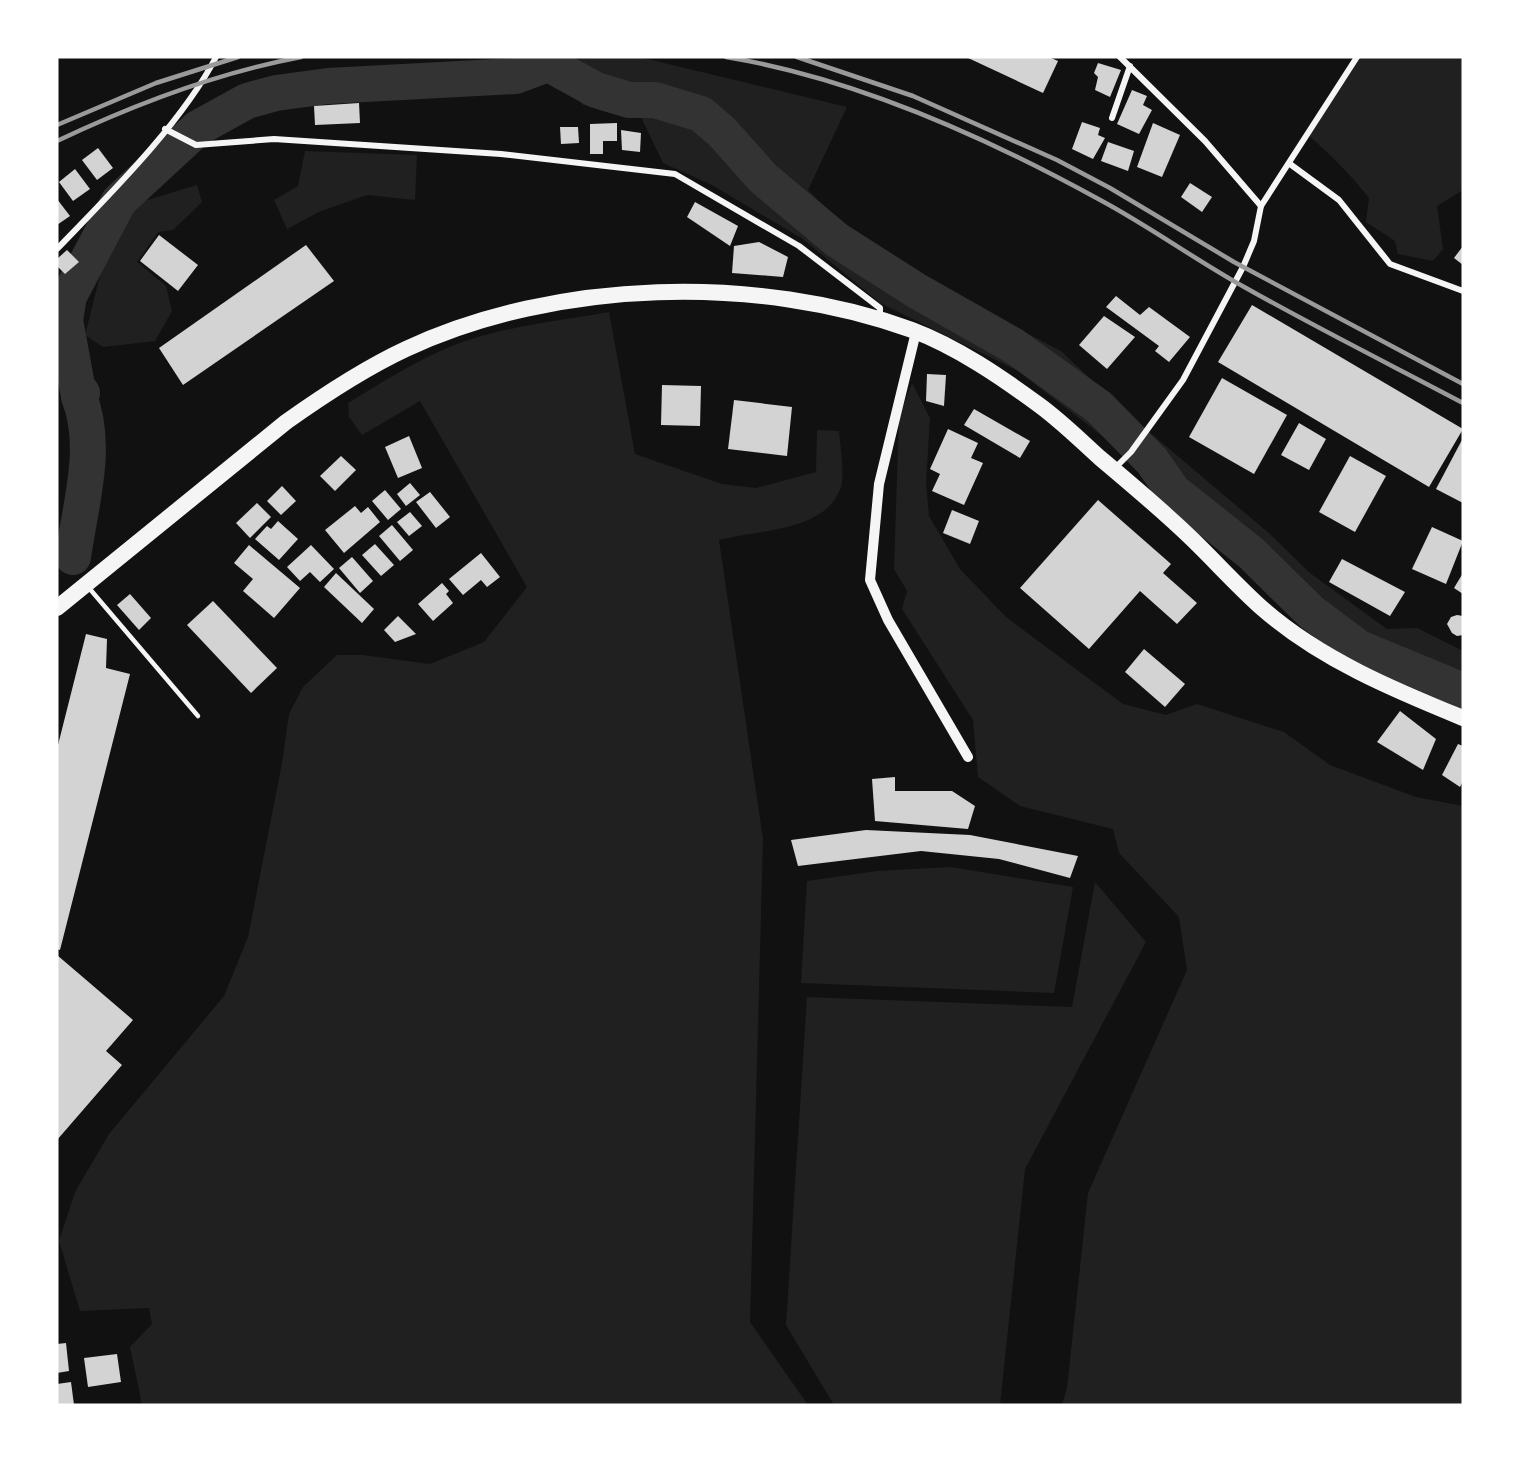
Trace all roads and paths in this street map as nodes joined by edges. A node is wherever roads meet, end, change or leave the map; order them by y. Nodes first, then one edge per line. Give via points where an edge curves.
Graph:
1 (216, 57) edge
2 (1120, 57) edge
3 (1357, 57) edge
4 (1131, 66) junction
5 (1112, 118) dead end
6 (165, 129) junction
7 (1290, 164) junction
8 (1262, 206) junction
9 (58, 245) edge
10 (1463, 291) edge
11 (880, 320) junction
12 (916, 332) junction
13 (1114, 469) junction
14 (87, 585) junction
15 (57, 608) edge
16 (198, 716) dead end
17 (1463, 718) edge
18 (968, 757) dead end

1 - 6 street
2 - 4 street
3 - 7 street
4 - 5 street
4 - 8 street
6 - 9 street
6 - 11 street via 196,145 274,139 501,154 675,174 799,246 880,308
7 - 8 street
7 - 10 street via 1338,200 1390,264
8 - 13 street via 1243,267 1183,380 1131,452
11 - 12 highway
11 - 14 highway via 773,297 630,292 543,306 452,330 407,348 325,394
12 - 13 highway via 1006,382
12 - 18 street via 879,484 870,580 888,620
13 - 17 highway via 1264,611 1337,660 1414,699
14 - 15 highway
14 - 16 lane

